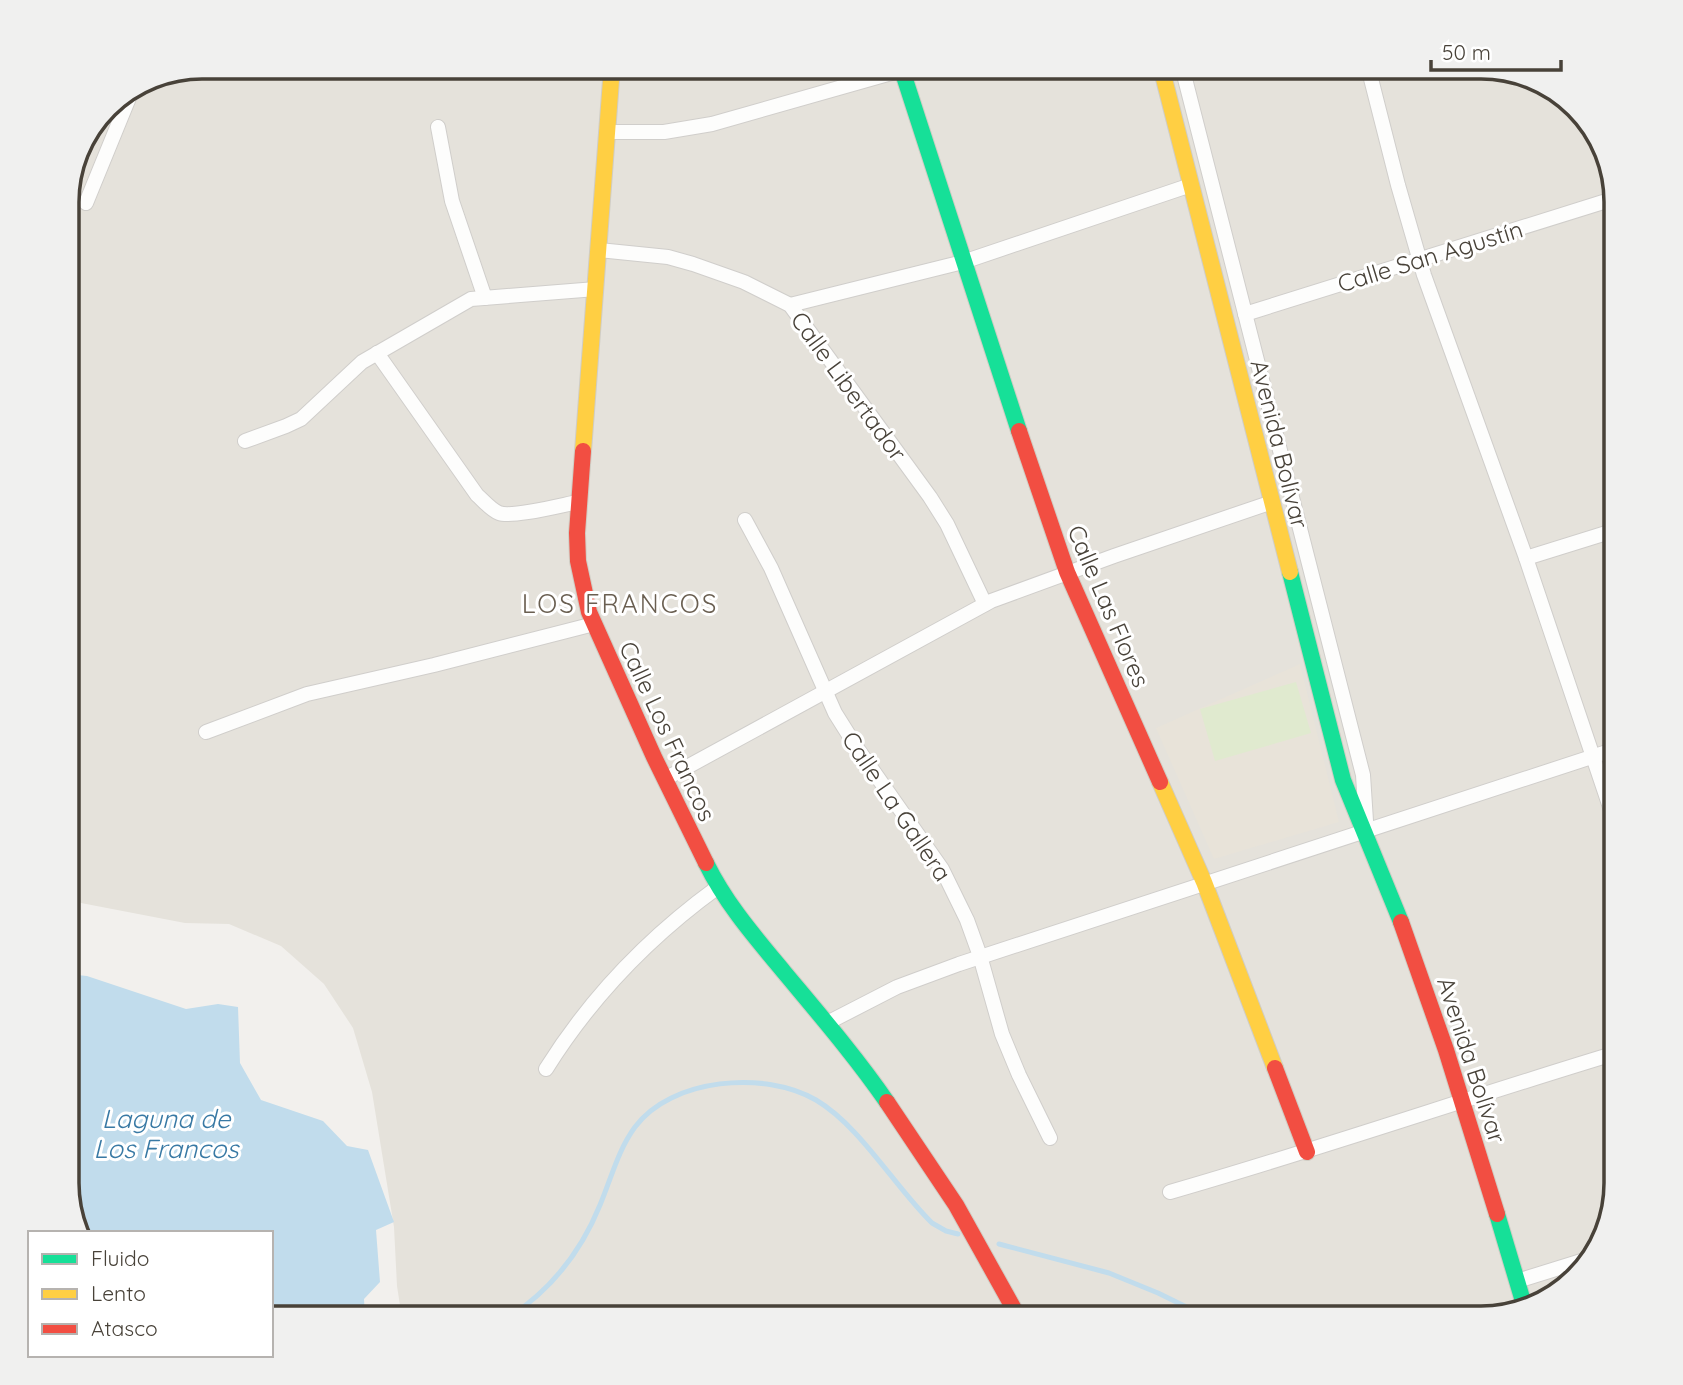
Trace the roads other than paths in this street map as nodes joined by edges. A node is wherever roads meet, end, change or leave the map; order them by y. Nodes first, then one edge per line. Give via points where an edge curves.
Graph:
1 (611, 79) edge
2 (864, 79) edge
3 (905, 79) edge
4 (1164, 79) edge
5 (1185, 79) edge
6 (1371, 79) edge
7 (126, 105) edge
8 (438, 127) dead end
9 (608, 132) junction
10 (1191, 185) junction
11 (1604, 202) edge
12 (86, 203) dead end
13 (599, 250) junction
14 (1419, 260) junction
15 (963, 262) junction
16 (596, 289) junction
17 (485, 298) junction
18 (790, 305) junction
19 (1245, 314) junction
20 (377, 352) junction
21 (245, 441) dead end
22 (578, 502) junction
23 (1272, 502) junction
24 (745, 520) dead end
25 (1604, 534) edge
26 (1526, 558) junction
27 (1067, 572) junction
28 (985, 604) junction
29 (594, 625) junction
30 (824, 692) junction
31 (206, 732) dead end
32 (1604, 753) edge
33 (1594, 757) junction
34 (664, 779) junction
35 (1604, 788) edge
36 (1366, 829) junction
37 (1204, 883) junction
38 (718, 887) junction
39 (981, 957) junction
40 (827, 1023) junction
41 (1604, 1057) edge
42 (546, 1069) dead end
43 (1461, 1100) junction
44 (1050, 1138) dead end
45 (1307, 1152) junction
46 (1170, 1192) dead end
47 (1575, 1263) edge
48 (1517, 1281) junction
49 (1522, 1299) edge
50 (1012, 1306) edge

1 - 9 street, Calle Los Francos
2 - 9 street via 712,124 664,132
3 - 15 street, Calle Las Flores
4 - 10 street, Avenida Bolívar
5 - 19 street, Avenida Bolívar
6 - 14 street
7 - 12 street
8 - 17 street via 452,201
9 - 13 street, Calle Los Francos
10 - 15 street
10 - 23 street, Avenida Bolívar
11 - 14 street, Calle San Agustín
13 - 16 street, Calle Los Francos
13 - 18 street, Calle Libertador via 681,260 744,282
14 - 19 street, Calle San Agustín
14 - 26 street
15 - 18 street
15 - 27 street, Calle Las Flores
16 - 17 street
16 - 22 street, Calle Los Francos
17 - 20 street via 471,299
18 - 28 street, Calle Libertador via 947,523
19 - 36 street, Avenida Bolívar via 1363,775
20 - 21 street via 301,419
20 - 22 street via 477,495 494,510 513,514
22 - 29 street, Calle Los Francos via 578,561
23 - 27 street
23 - 36 street, Avenida Bolívar via 1343,780
24 - 30 street, Calle La Gallera via 771,568
25 - 26 street
26 - 33 street
27 - 28 street
27 - 37 street, Calle Las Flores
28 - 30 street
29 - 31 street via 307,694
29 - 34 street, Calle Los Francos
30 - 34 street
30 - 39 street, Calle La Gallera via 857,748 943,869
32 - 33 street
33 - 35 street
33 - 36 street
34 - 38 street, Calle Los Francos
36 - 37 street
36 - 43 street, Avenida Bolívar via 1415,957
37 - 39 street
37 - 45 street, Calle Las Flores
38 - 40 street, Calle Los Francos
38 - 42 street via 642,949 587,1009
39 - 40 street via 897,988
39 - 44 street, Calle La Gallera via 1002,1034
40 - 50 street, Calle Los Francos via 956,1205
41 - 43 street
43 - 45 street
43 - 48 street, Avenida Bolívar
45 - 46 street
47 - 48 street
48 - 49 street, Avenida Bolívar

